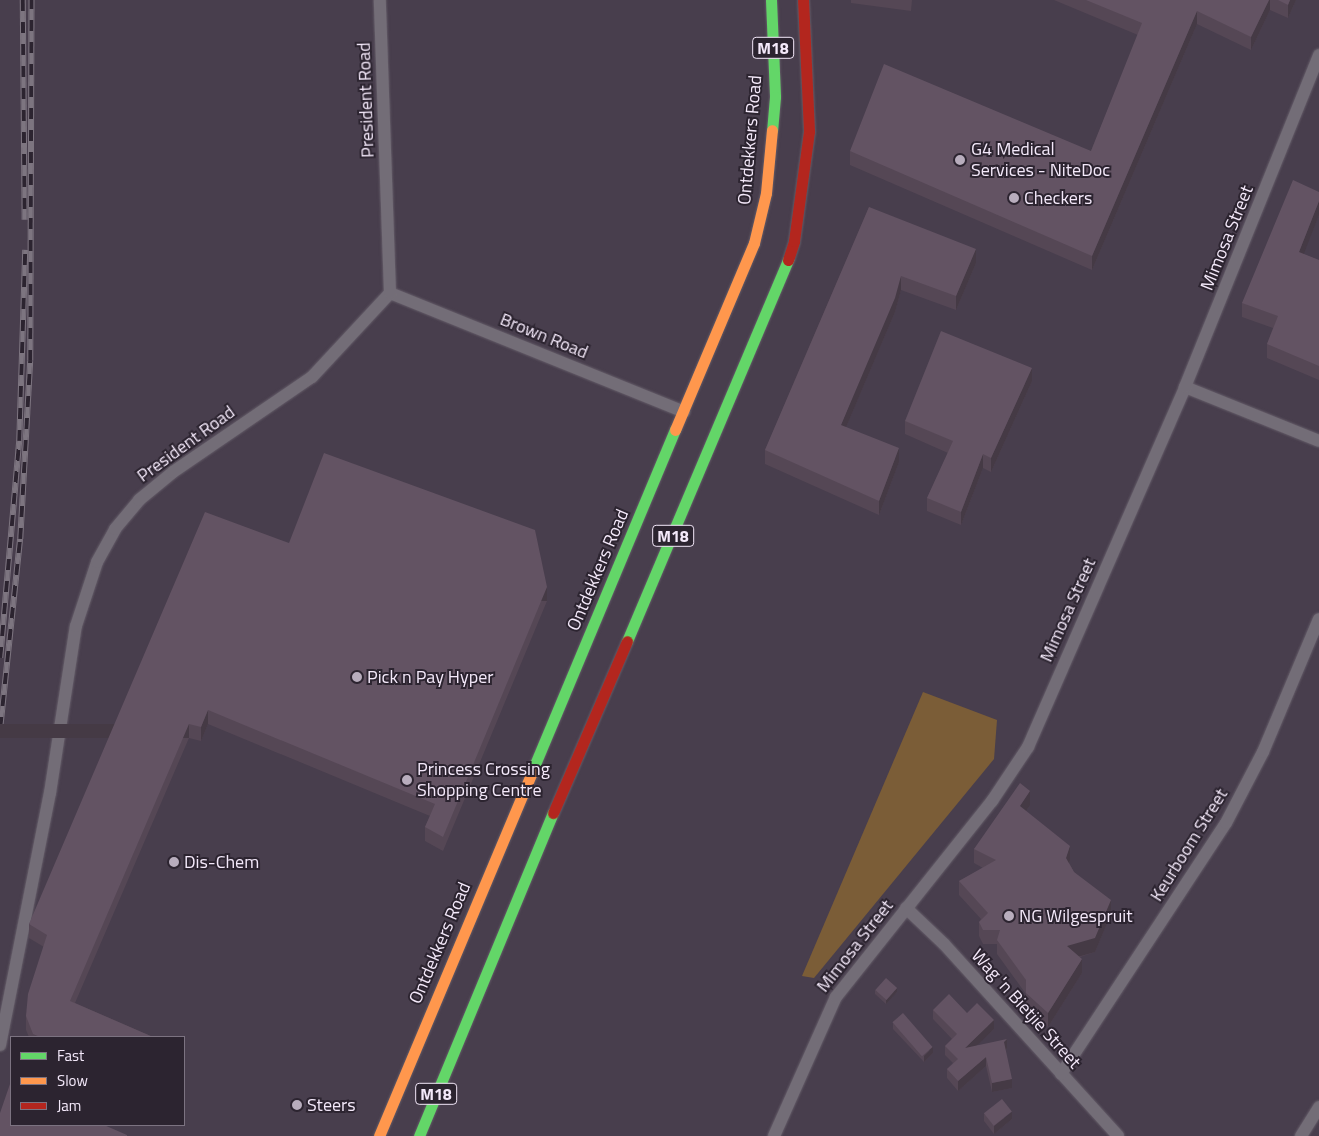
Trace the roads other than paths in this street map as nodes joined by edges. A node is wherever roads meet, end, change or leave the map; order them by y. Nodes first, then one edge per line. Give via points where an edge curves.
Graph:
1 (380, 0) edge
2 (771, 0) edge
3 (803, 0) edge
4 (1318, 60) edge
5 (390, 293) junction
6 (1185, 387) junction
7 (684, 412) junction
8 (1319, 441) edge
9 (1319, 619) edge
10 (906, 908) junction
11 (0, 1045) edge
12 (1061, 1074) junction
13 (1319, 1107) edge
14 (374, 1134) edge
15 (419, 1136) edge
16 (774, 1136) edge
17 (1118, 1136) edge
18 (1301, 1136) edge

1 - 5 street, President Road
2 - 7 main road, Ontdekkers Road / M18 via 775,97 766,193 754,242
3 - 15 main road, M18 via 809,131 794,241 778,289
4 - 6 street, Mimosa Street
5 - 7 street, Brown Road
5 - 11 street, President Road via 312,378 173,472 139,500 115,529 97,562 76,626 50,793
6 - 8 street
6 - 10 street, Mimosa Street via 1028,747 992,801
7 - 14 main road, Ontdekkers Road / M18 via 386,1116
9 - 12 street, Keurboom Street via 1264,752 1226,823
10 - 12 street, Wag 'n Bietjie Street via 944,944
10 - 16 street, Mimosa Street via 836,997
12 - 17 street, Wag 'n Bietjie Street
13 - 18 street

